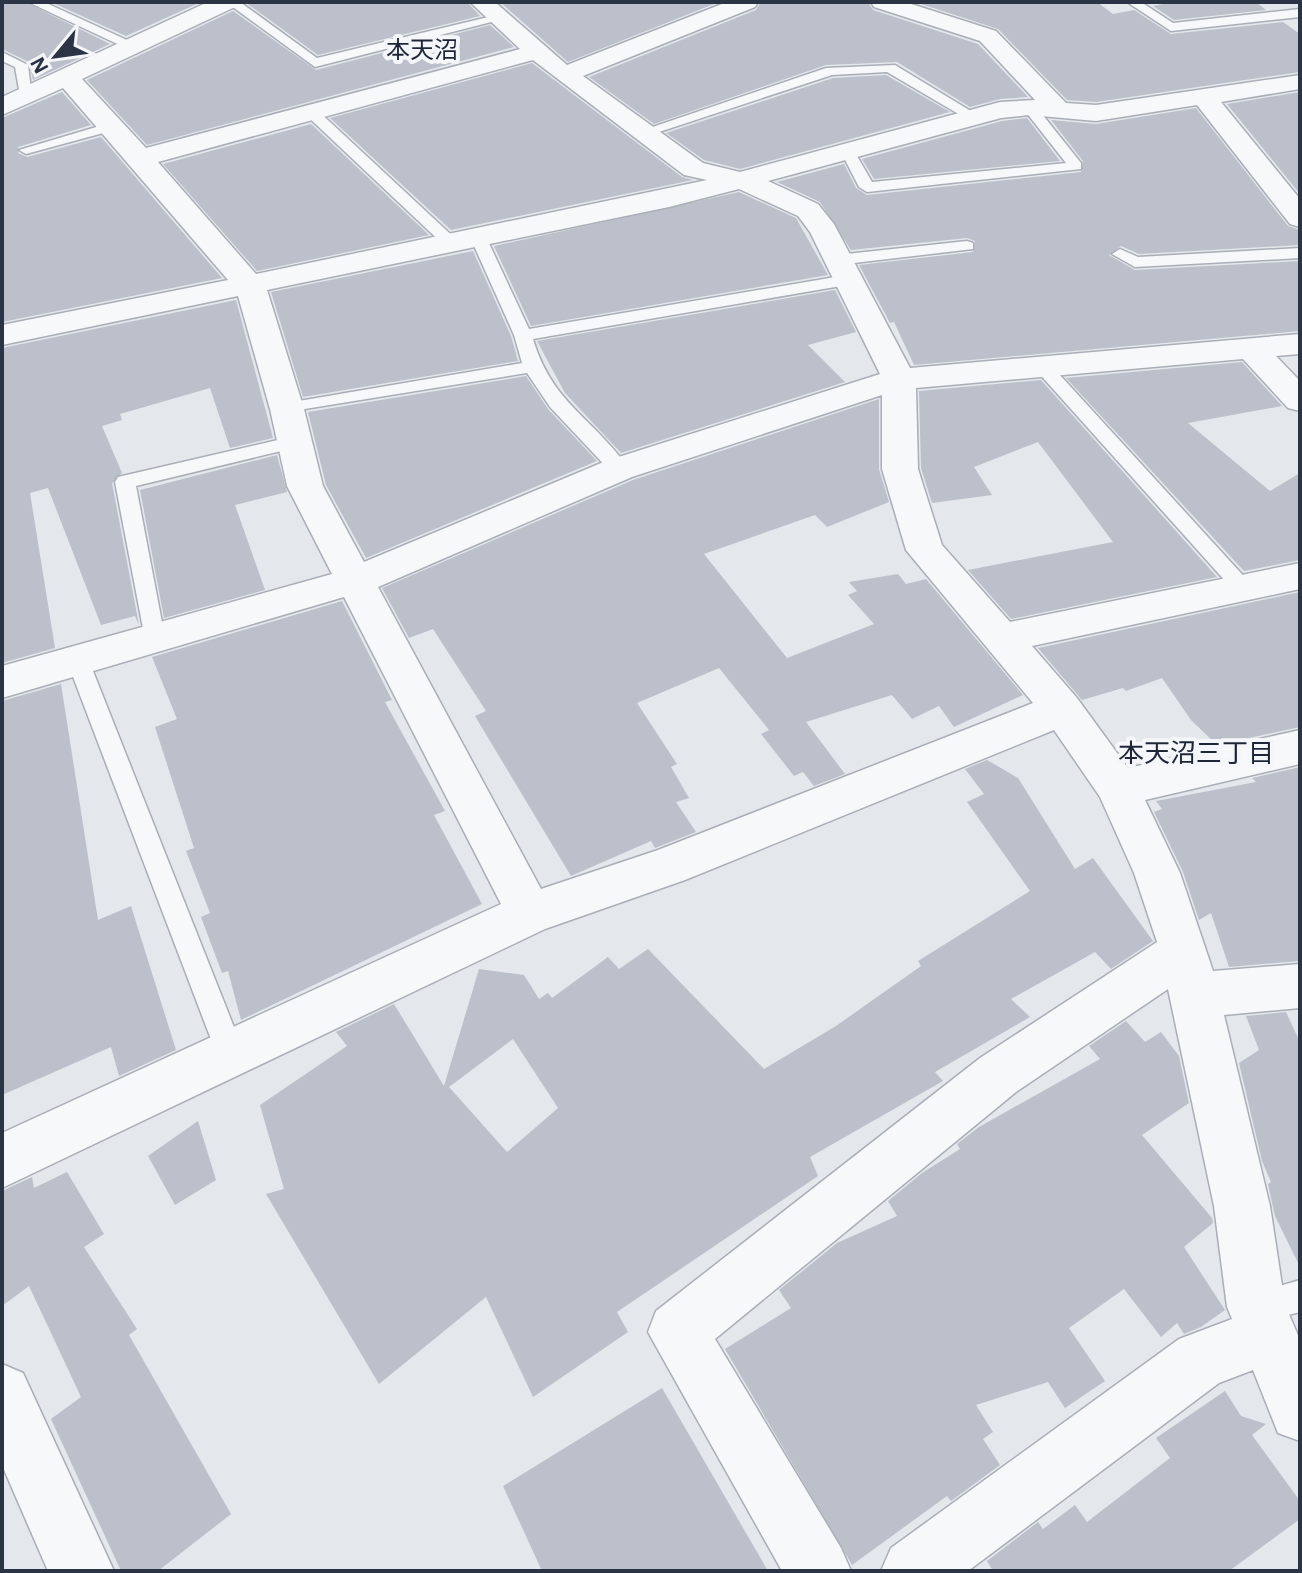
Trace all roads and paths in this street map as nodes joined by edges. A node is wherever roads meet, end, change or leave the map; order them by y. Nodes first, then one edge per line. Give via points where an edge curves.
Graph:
1 (34, 2) edge
2 (747, 2) edge
3 (882, 2) edge
4 (1133, 2) edge
5 (224, 3) edge
6 (491, 10) edge
7 (1300, 13) edge
8 (133, 46) junction
9 (2, 56) edge
10 (551, 63) junction
11 (66, 77) junction
12 (1300, 82) edge
13 (27, 95) junction
14 (1204, 97) junction
15 (2, 107) edge
16 (1029, 107) junction
17 (1060, 111) junction
18 (311, 112) junction
19 (972, 116) junction
20 (113, 126) junction
21 (645, 132) junction
22 (26, 150) dead end
23 (848, 152) junction
24 (141, 158) junction
25 (745, 181) junction
26 (1300, 218) edge
27 (466, 242) junction
28 (967, 246) dead end
29 (1300, 253) edge
30 (1120, 254) dead end
31 (842, 270) junction
32 (250, 286) junction
33 (2, 335) edge
34 (523, 335) junction
35 (1300, 344) edge
36 (1250, 347) junction
37 (1042, 366) junction
38 (532, 367) junction
39 (899, 379) junction
40 (1300, 401) edge
41 (291, 425) junction
42 (619, 469) junction
43 (1300, 576) edge
44 (357, 580) junction
45 (1243, 588) junction
46 (154, 638) junction
47 (1002, 638) junction
48 (78, 661) junction
49 (2, 682) edge
50 (1062, 709) junction
51 (1300, 747) edge
52 (1118, 788) junction
53 (530, 913) junction
54 (1188, 973) junction
55 (1300, 986) edge
56 (231, 1055) junction
57 (2, 1161) edge
58 (1275, 1313) edge
59 (2, 1394) edge
60 (1300, 1411) edge
61 (81, 1571) edge
62 (818, 1571) edge
63 (914, 1571) edge

1 - 8 lane
2 - 10 street
3 - 17 street via 988,36
4 - 7 lane via 1171,27
5 - 6 lane via 315,63
5 - 8 street
6 - 10 street
8 - 11 street
9 - 13 lane via 21,65
10 - 18 street
10 - 21 street
11 - 13 street
11 - 20 street
12 - 14 street
13 - 15 street
14 - 17 street via 1110,112
14 - 26 street
16 - 17 street
16 - 19 street
16 - 23 lane via 1076,166 867,187
18 - 24 street
18 - 27 lane
19 - 21 lane via 890,68 831,71
19 - 23 street
20 - 22 lane
20 - 24 street
21 - 25 street via 694,169
23 - 25 street
24 - 32 street
25 - 27 street
25 - 31 street via 808,210 824,230
27 - 32 street
27 - 34 lane
28 - 31 lane
29 - 30 lane via 1135,262
31 - 34 lane
31 - 39 street
32 - 33 street
32 - 41 street
34 - 38 lane
35 - 36 street
36 - 37 street
36 - 40 street
37 - 39 street
37 - 45 lane
38 - 41 lane
38 - 42 lane via 556,403
39 - 42 street
39 - 47 street via 900,469 925,550
41 - 44 street via 305,486
41 - 46 lane via 125,482
42 - 44 street
43 - 45 street
44 - 46 street
44 - 53 street
45 - 47 street
46 - 48 street
47 - 50 street
48 - 49 street
48 - 56 lane
50 - 52 street
50 - 53 street via 669,866
51 - 52 street
52 - 54 street via 1157,873
53 - 56 street
54 - 55 street
54 - 58 street via 1242,1206
54 - 62 street via 998,1075 677,1332
56 - 57 street
58 - 60 street
58 - 63 street via 1200,1360
59 - 61 street

